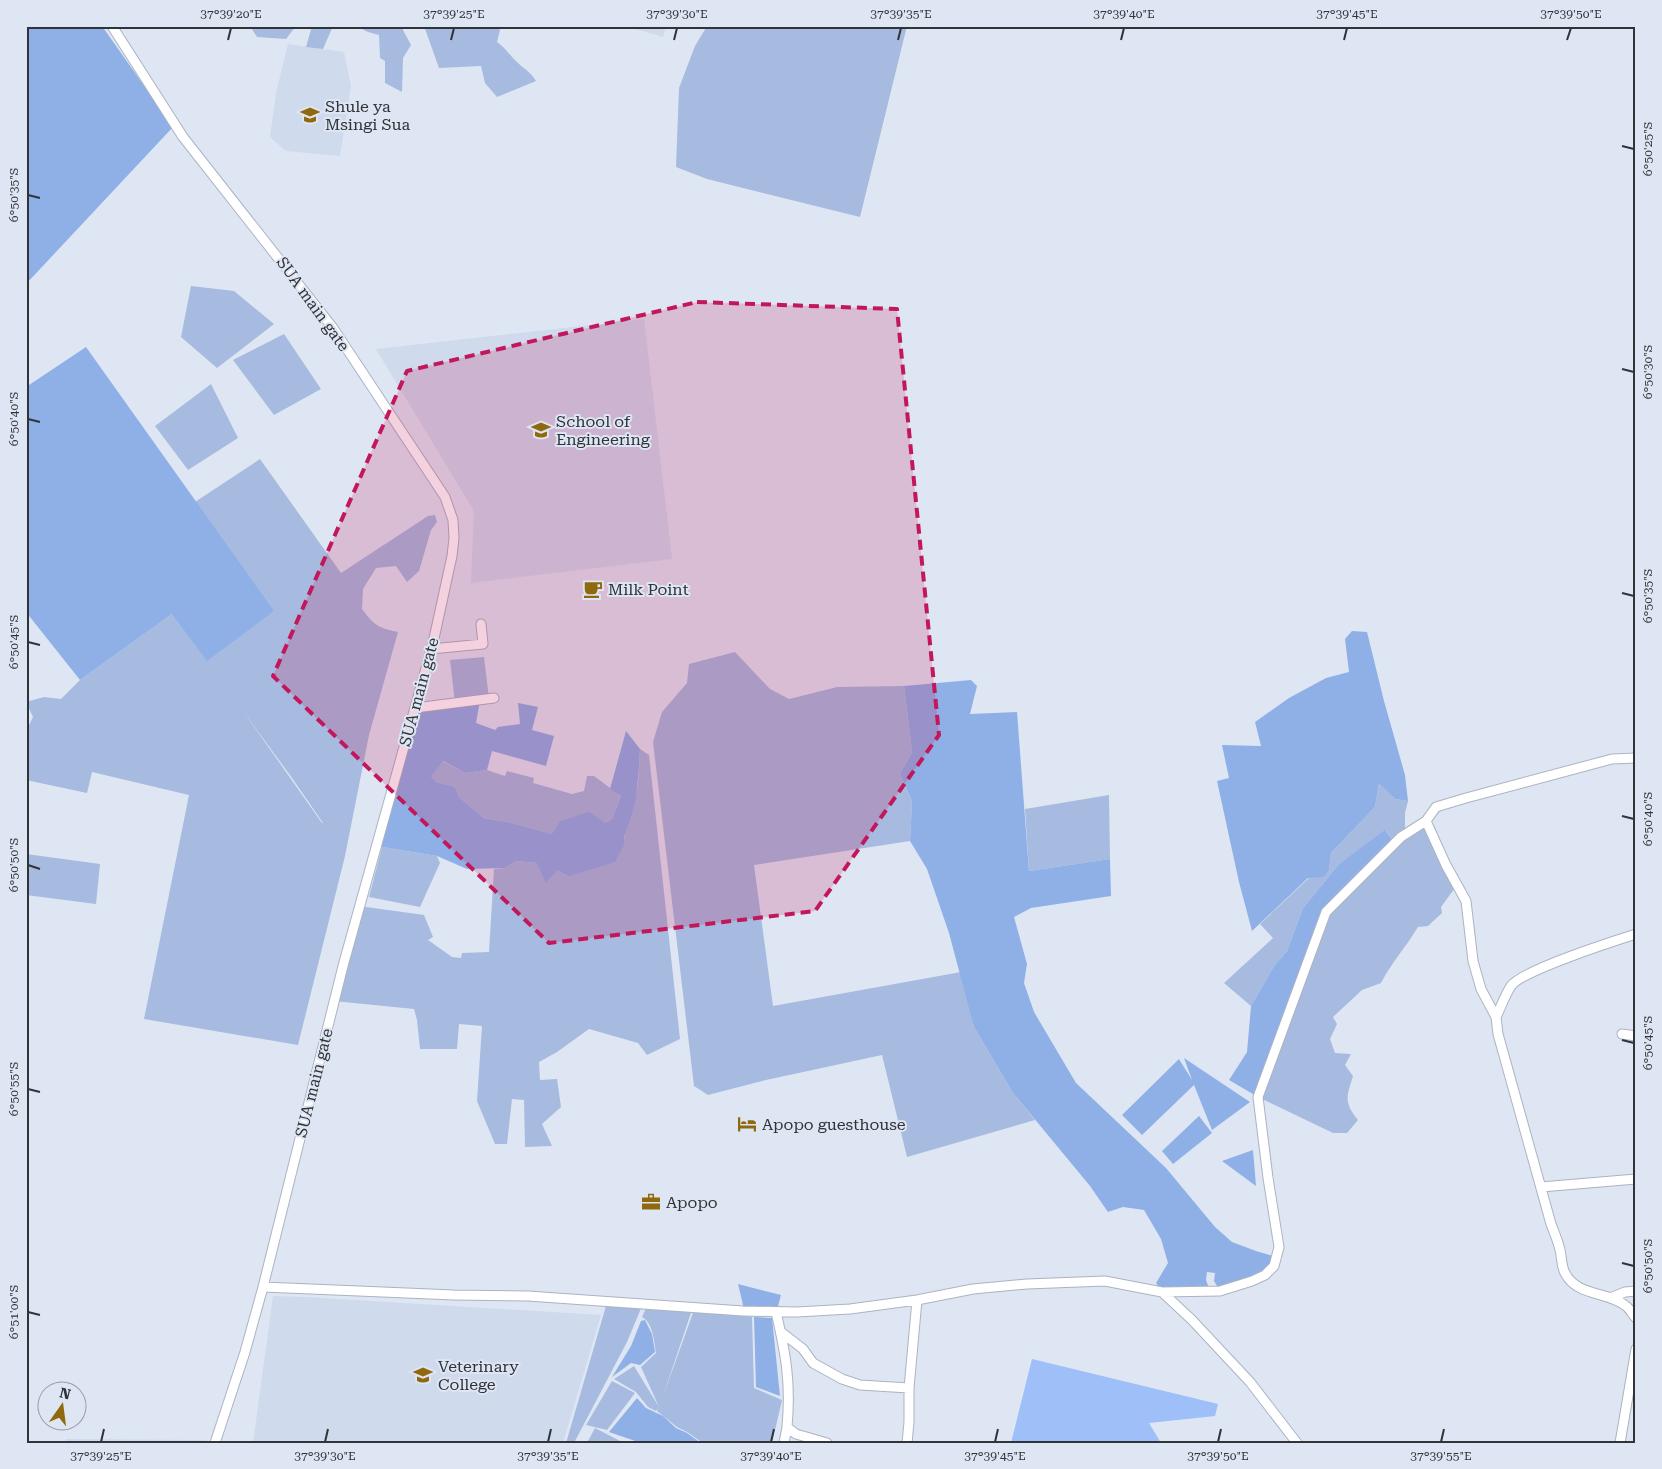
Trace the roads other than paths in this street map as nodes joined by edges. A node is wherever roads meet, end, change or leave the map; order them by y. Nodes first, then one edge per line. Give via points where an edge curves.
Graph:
1 (112, 26) edge
2 (481, 624) dead end
3 (431, 650) junction
4 (494, 698) dead end
5 (415, 708) junction
6 (1636, 758) edge
7 (1426, 821) junction
8 (1636, 934) edge
9 (1496, 1017) junction
10 (1622, 1034) dead end
11 (1636, 1036) edge
12 (1636, 1179) edge
13 (1540, 1187) junction
14 (263, 1287) junction
15 (1636, 1291) edge
16 (1162, 1292) junction
17 (1610, 1298) junction
18 (917, 1300) junction
19 (776, 1312) junction
20 (1636, 1318) edge
21 (781, 1332) junction
22 (1636, 1349) edge
23 (909, 1388) junction
24 (787, 1426) junction
25 (216, 1443) edge
26 (784, 1443) edge
27 (827, 1443) edge
28 (907, 1443) edge
29 (1297, 1443) edge
30 (1620, 1443) edge

1 - 3 street, SUA main gate via 183,137 333,328 445,497 453,520 454,538
2 - 3 street via 483,644
3 - 5 street, SUA main gate
4 - 5 street
5 - 14 street, SUA main gate via 343,966
6 - 7 street via 1612,759 1436,807
7 - 9 street via 1466,901 1476,970 1481,989
7 - 16 street via 1401,836 1326,912 1258,1097 1279,1247 1274,1266 1252,1281 1220,1291
8 - 9 street via 1520,979 1512,985
9 - 13 street
10 - 11 street
12 - 13 street
13 - 17 street via 1565,1274 1580,1288
14 - 19 street via 454,1296 528,1296
14 - 25 street, SUA main gate
15 - 17 street
16 - 18 street via 1105,1281 973,1289
16 - 29 street via 1250,1382
17 - 20 street via 1627,1306
18 - 19 street via 850,1309
18 - 23 street
19 - 21 street
21 - 23 street via 803,1349 813,1363 842,1379 860,1385
21 - 24 street via 788,1367
22 - 30 street
23 - 28 street
24 - 26 street
24 - 27 street via 796,1434

